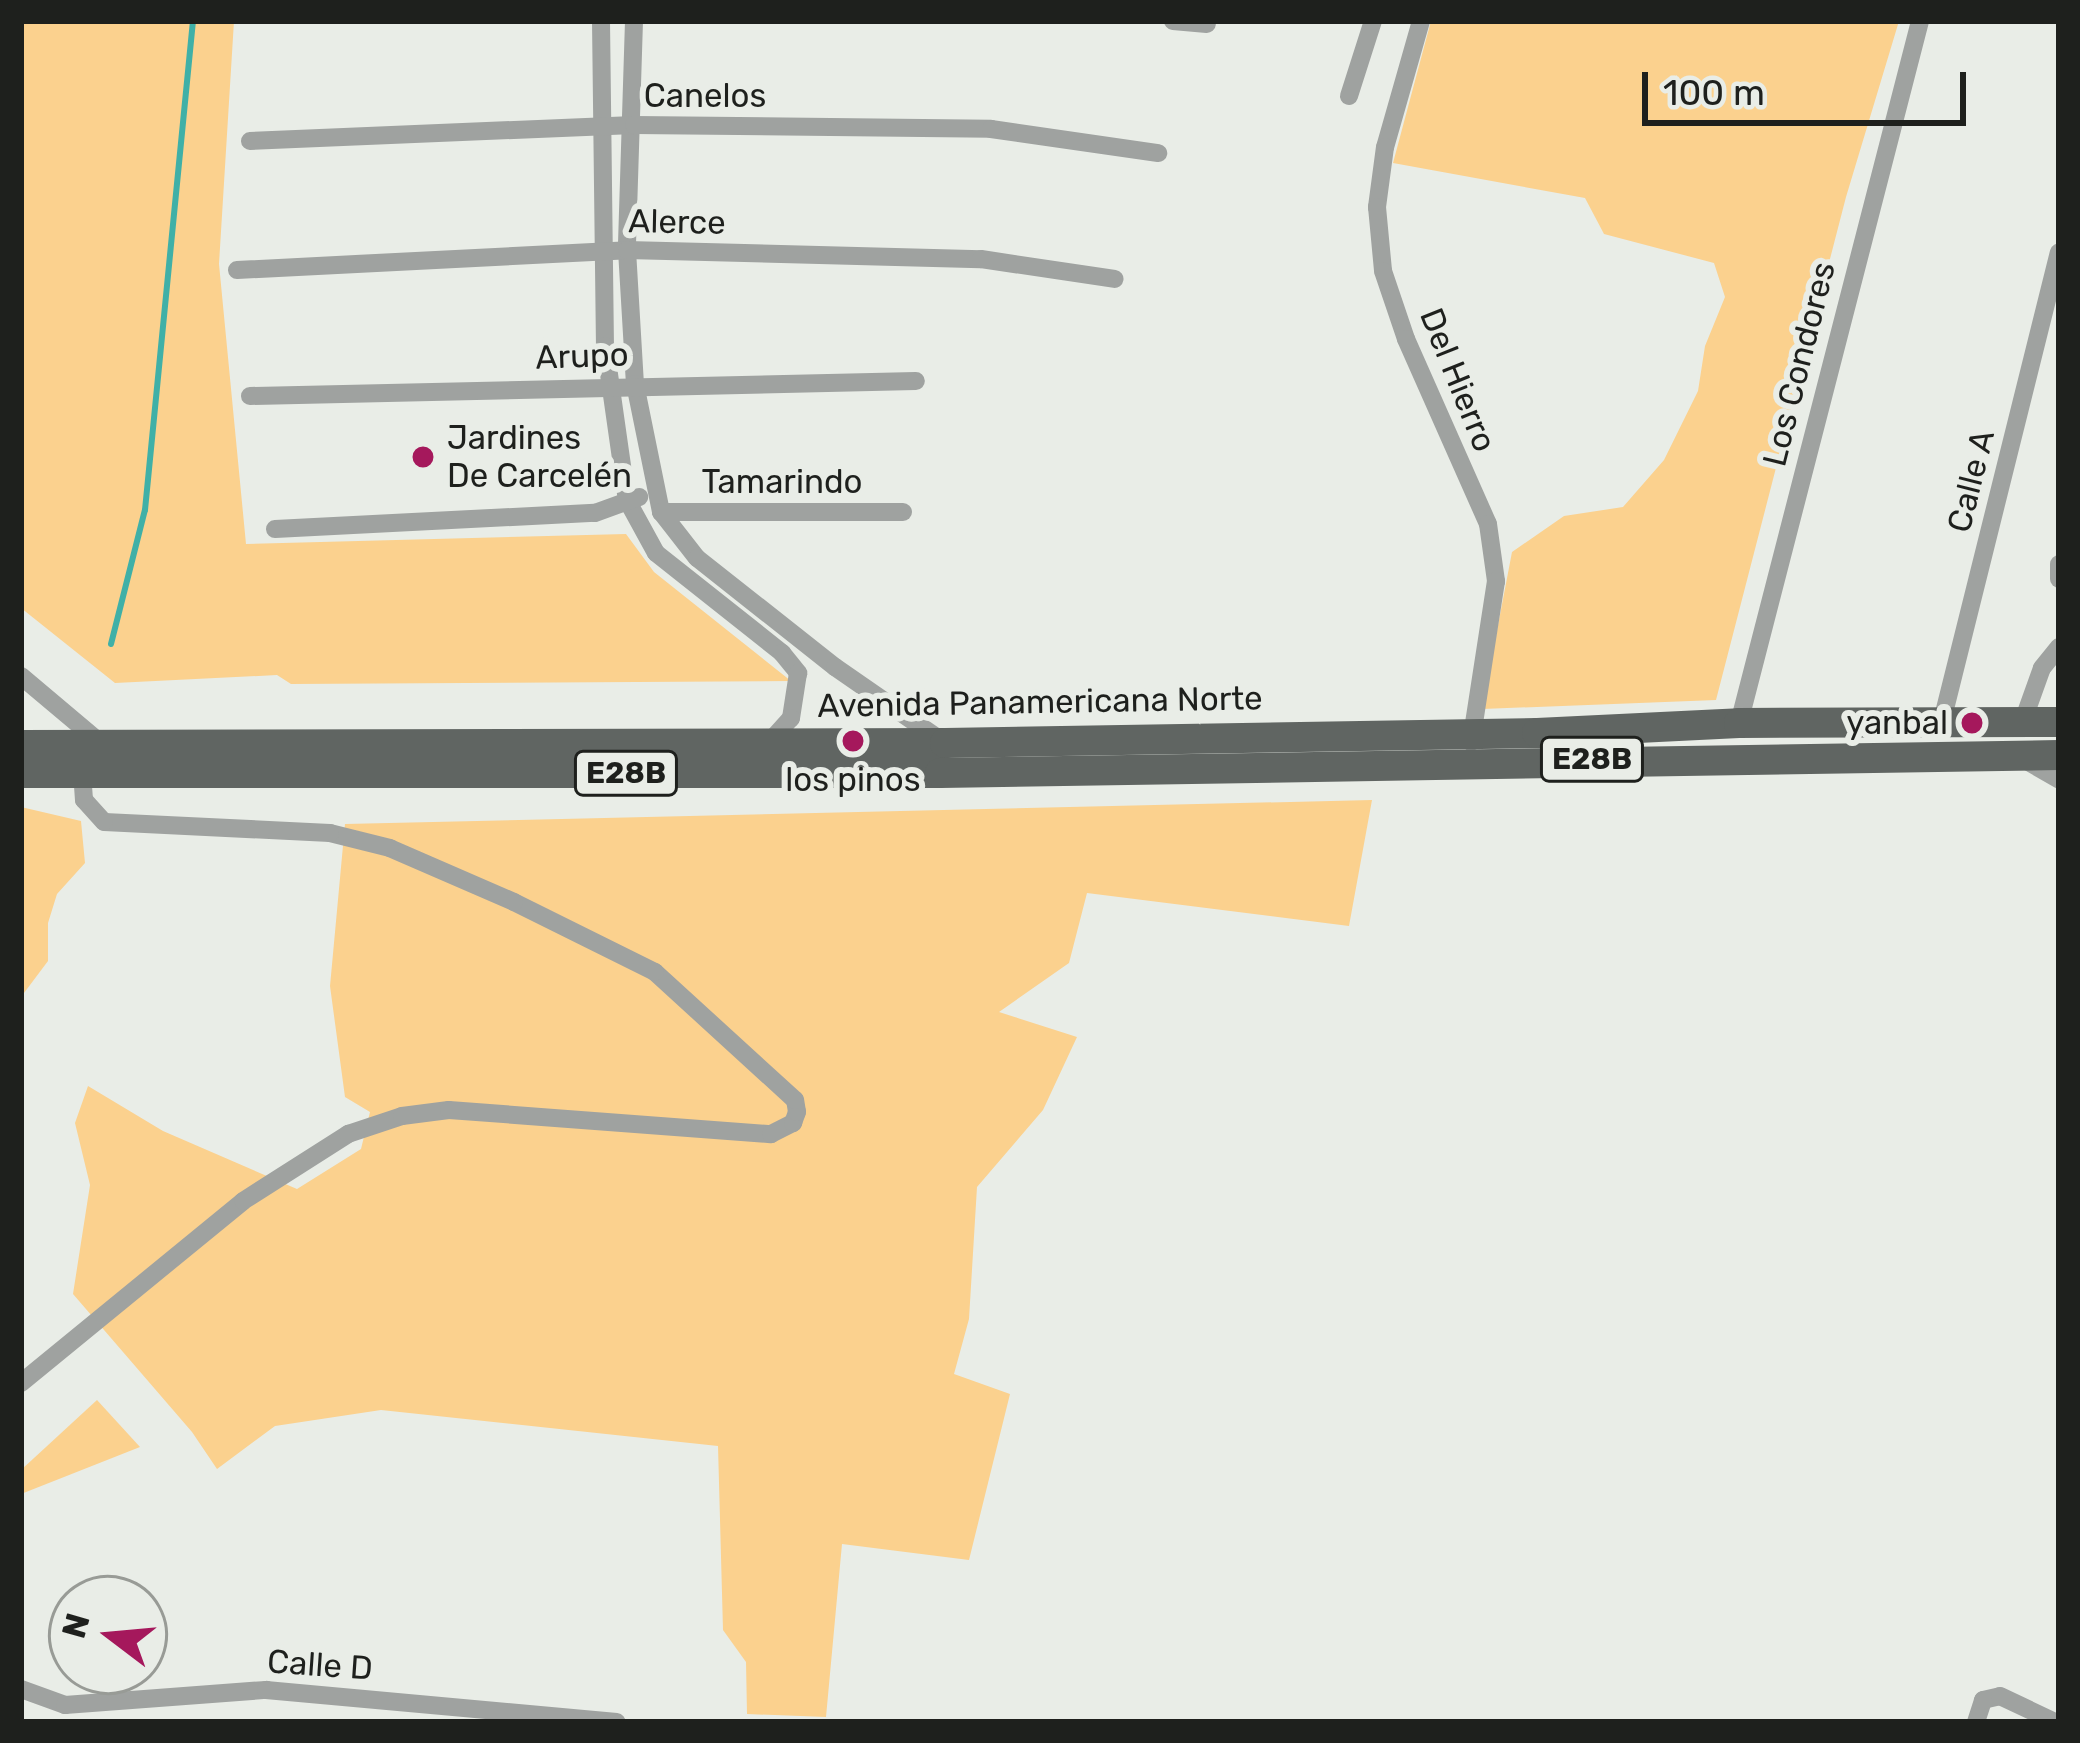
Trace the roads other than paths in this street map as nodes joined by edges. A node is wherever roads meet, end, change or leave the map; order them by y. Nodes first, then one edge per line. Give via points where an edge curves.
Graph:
1 (601, 21) edge
2 (634, 21) edge
3 (1173, 21) edge
4 (1372, 21) edge
5 (1421, 21) edge
6 (1920, 21) edge
7 (1207, 24) dead end
8 (1349, 96) dead end
9 (634, 125) junction
10 (601, 126) junction
11 (250, 141) dead end
12 (1158, 153) dead end
13 (601, 250) junction
14 (627, 250) junction
15 (2059, 252) edge
16 (237, 270) dead end
17 (1115, 279) dead end
18 (916, 381) dead end
19 (635, 384) junction
20 (608, 385) junction
21 (250, 396) dead end
22 (627, 500) junction
23 (658, 502) junction
24 (903, 512) dead end
25 (274, 529) dead end
26 (2059, 564) edge
27 (2059, 579) edge
28 (2059, 647) edge
29 (21, 676) edge
30 (2023, 721) junction
31 (2059, 722) edge
32 (1739, 723) junction
33 (1941, 725) junction
34 (771, 740) junction
35 (945, 743) junction
36 (104, 745) junction
37 (21, 746) edge
38 (1470, 747) junction
39 (2016, 755) junction
40 (2059, 755) edge
41 (21, 773) edge
42 (82, 773) junction
43 (2059, 780) edge
44 (21, 1383) edge
45 (21, 1690) edge
46 (617, 1722) edge
47 (1976, 1722) edge
48 (2055, 1722) edge

1 - 10 street
2 - 9 street
3 - 7 street
4 - 8 street
5 - 38 street, Del Hierro via 1385,147 1377,207 1383,271 1406,339 1488,524 1496,580
6 - 32 street, Los Condores
9 - 10 street, Canelos
9 - 12 street, Canelos via 991,128
9 - 14 street
10 - 11 street, Canelos
10 - 13 street
13 - 14 street, Alerce
13 - 16 street, Alerce
13 - 20 street
14 - 17 street, Alerce via 981,259
14 - 19 street
15 - 33 street, Calle A
18 - 19 street, Arupo
19 - 20 street, Arupo
19 - 23 street
20 - 21 street, Arupo
20 - 22 street
22 - 23 street, Tamarindo
22 - 25 street, Tamarindo via 595,513
22 - 34 street via 656,553 798,673 790,718
23 - 24 street, Tamarindo
23 - 35 street via 697,558
26 - 27 street
28 - 30 street via 2042,668
29 - 36 street
30 - 31 main road, Avenida Panamericana Norte / E28B
30 - 33 main road, Avenida Panamericana Norte / E28B
32 - 33 main road, Avenida Panamericana Norte / E28B
32 - 38 main road, Avenida Panamericana Norte / E28B
34 - 35 main road, Avenida Panamericana Norte / E28B
34 - 36 main road, Avenida Panamericana Norte / E28B
35 - 38 main road, Avenida Panamericana Norte / E28B
36 - 37 main road, Avenida Panamericana Norte / E28B
38 - 39 main road, Avenida Panamericana Norte / E28B
38 - 42 main road, Avenida Panamericana Norte / E28B via 940,772
39 - 40 main road, Avenida Panamericana Norte / E28B
39 - 43 street
41 - 42 main road, Avenida Panamericana Norte / E28B
42 - 44 street via 84,800 104,822 330,833 390,848 514,902 655,972 795,1100 797,1112 771,1134 448,1110 348,1134 243,1201
45 - 46 street, Calle D via 92,1706 266,1690
47 - 48 street via 1983,1700 2000,1696

